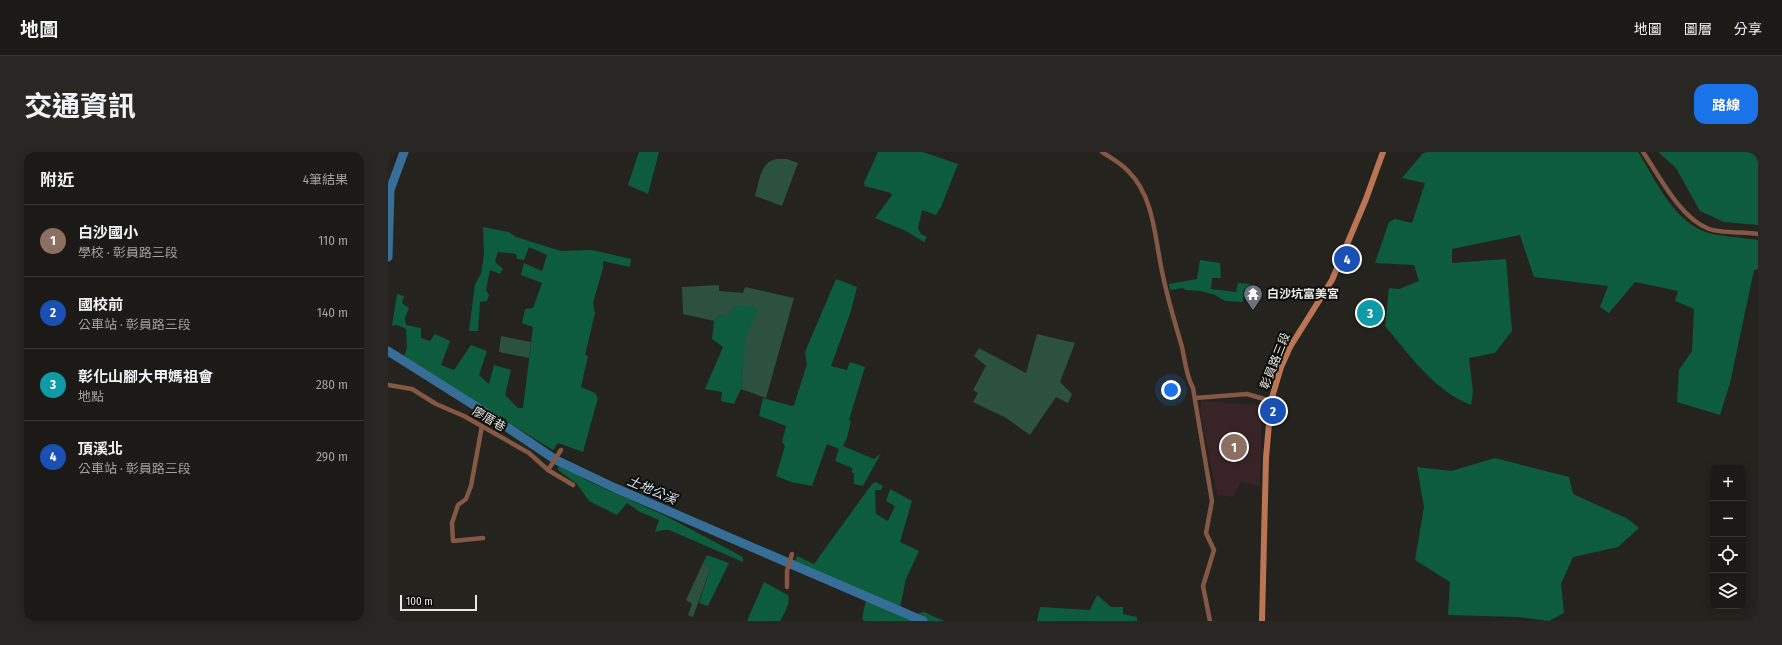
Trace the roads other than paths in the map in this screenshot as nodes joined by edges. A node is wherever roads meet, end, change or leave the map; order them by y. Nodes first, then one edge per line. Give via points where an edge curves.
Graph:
1 (1102, 152) edge
2 (1383, 152) edge
3 (1643, 152) edge
4 (1758, 234) edge
5 (388, 385) edge
6 (1195, 398) junction
7 (1270, 401) junction
8 (482, 426) junction
9 (560, 452) dead end
10 (548, 470) junction
11 (573, 486) dead end
12 (483, 538) dead end
13 (791, 557) dead end
14 (787, 587) dead end
15 (1210, 621) edge
16 (1262, 621) edge

1 - 6 street via 1129,172 1145,196
2 - 7 main road, 彰員路三段 via 1332,280 1290,347
3 - 4 street via 1680,206 1700,225 1710,229
5 - 8 street, 廖厝巷 via 412,389 436,404
6 - 7 street via 1247,394
6 - 15 street via 1212,502 1206,532 1214,550 1203,586
7 - 16 main road, 彰員路三段
8 - 10 street, 廖厝巷 via 528,453
8 - 12 street via 471,486 466,499 458,505 452,523 453,541
9 - 10 street
10 - 11 street, 廖厝巷
13 - 14 street via 787,571

